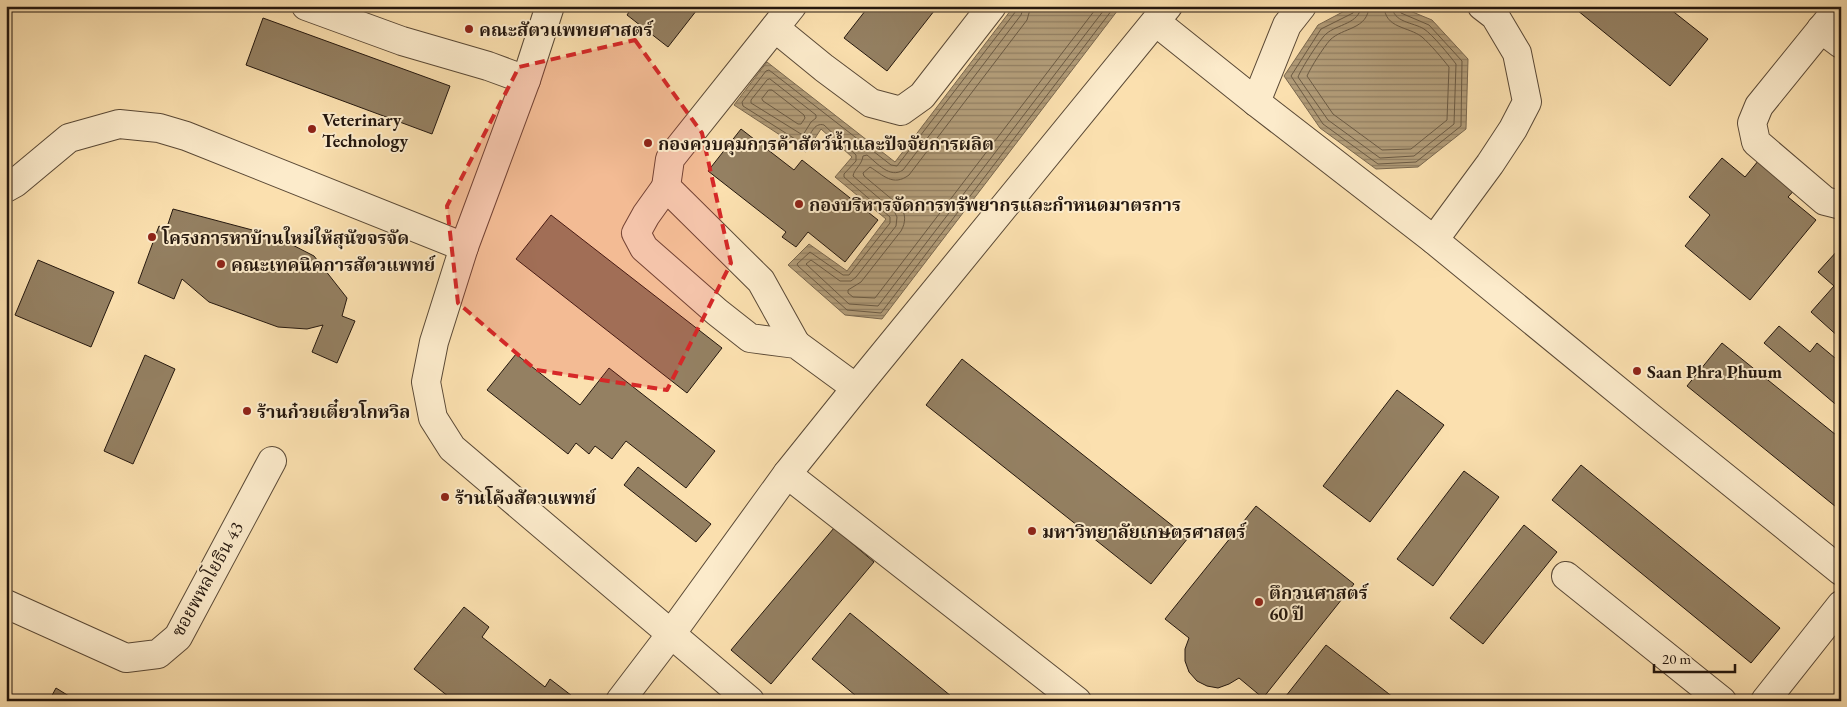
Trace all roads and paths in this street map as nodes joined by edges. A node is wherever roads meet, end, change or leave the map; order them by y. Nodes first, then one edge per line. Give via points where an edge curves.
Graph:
1 (306, 6) edge
2 (550, 6) edge
3 (792, 6) edge
4 (992, 6) edge
5 (1482, 6) edge
6 (1840, 6) edge
7 (1298, 8) edge
8 (1162, 14) edge
9 (774, 28) junction
10 (1831, 36) edge
11 (526, 80) junction
12 (1256, 102) junction
13 (666, 187) junction
14 (6, 188) edge
15 (1841, 205) edge
16 (1434, 240) junction
17 (464, 247) junction
18 (796, 344) junction
19 (856, 388) junction
20 (272, 461) dead end
21 (787, 474) junction
22 (1841, 570) edge
23 (1566, 576) dead end
24 (6, 604) edge
25 (1841, 606) edge
26 (671, 634) junction
27 (620, 701) edge
28 (750, 701) edge
29 (1077, 701) edge
30 (1722, 701) edge
31 (1765, 701) edge

1 - 11 street via 402,41
2 - 11 street
3 - 9 street
4 - 9 street via 922,96 900,111 871,103
5 - 16 street via 1494,16 1517,53 1527,102 1513,129
6 - 10 street
7 - 12 street via 1287,25
8 - 12 street
8 - 19 street
9 - 13 street via 670,159
10 - 15 street via 1759,106 1752,123 1756,142 1825,201
11 - 17 street
12 - 16 street
13 - 18 street via 761,281
13 - 18 street via 636,233 644,248 750,338
14 - 17 street via 69,138 118,124 159,128
16 - 22 street
17 - 26 street via 434,342 426,382 433,418 452,448
18 - 19 street
19 - 21 street
20 - 24 street, ซอยพหลโยธิน 43 via 178,637 158,654 126,658
21 - 26 street
21 - 29 street
23 - 30 street
25 - 31 street
26 - 27 street
26 - 28 street

